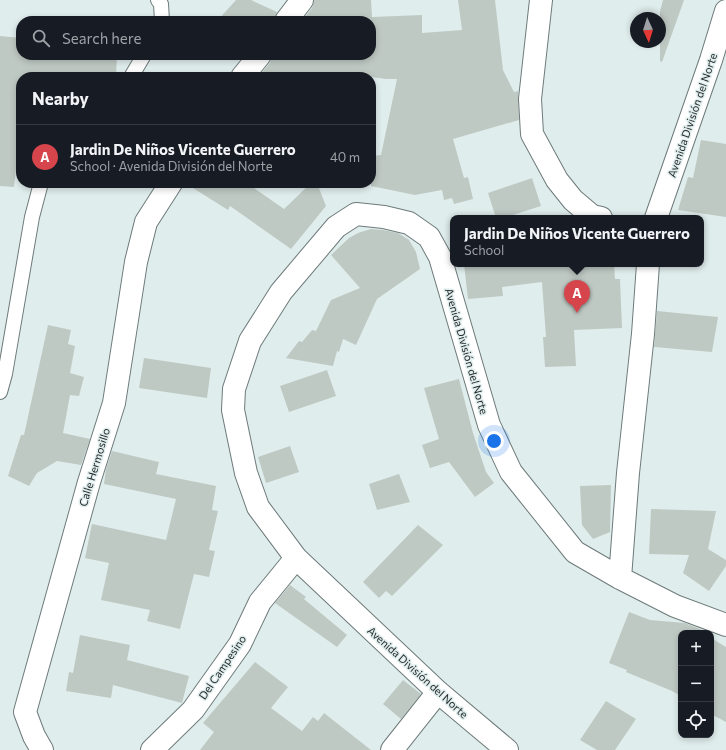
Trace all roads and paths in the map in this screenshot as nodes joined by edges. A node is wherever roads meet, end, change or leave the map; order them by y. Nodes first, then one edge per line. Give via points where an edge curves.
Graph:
1 (158, 0) edge
2 (302, 0) edge
3 (541, 0) edge
4 (726, 11) edge
5 (162, 16) edge
6 (290, 16) edge
7 (141, 60) edge
8 (256, 60) edge
9 (134, 72) edge
10 (246, 72) edge
11 (40, 188) edge
12 (168, 188) edge
13 (591, 215) edge
14 (657, 215) edge
15 (648, 267) edge
16 (0, 392) edge
17 (296, 558) junction
18 (620, 578) junction
19 (726, 625) edge
20 (438, 692) junction
21 (42, 750) edge
22 (152, 750) edge
23 (392, 750) edge
24 (507, 750) edge

1 - 5 lane via 161,4
2 - 6 street
3 - 13 street via 530,99 532,134 557,180 573,200
4 - 14 street, Avenida División del Norte
7 - 9 lane
8 - 10 street
11 - 16 lane
12 - 21 street, Calle Hermosillo via 146,222 136,262 114,403 87,489 25,712
15 - 18 street
17 - 18 street, Avenida División del Norte via 258,507 238,437 233,410 234,389 250,341 281,292 336,227 356,214 410,223 429,237 440,257 489,425 511,472 575,552
17 - 20 street, Avenida División del Norte
17 - 22 street, Del Campesino via 260,602 240,644 193,710
18 - 19 street, Avenida División del Norte via 675,606
20 - 23 street
20 - 24 street, Avenida División del Norte

